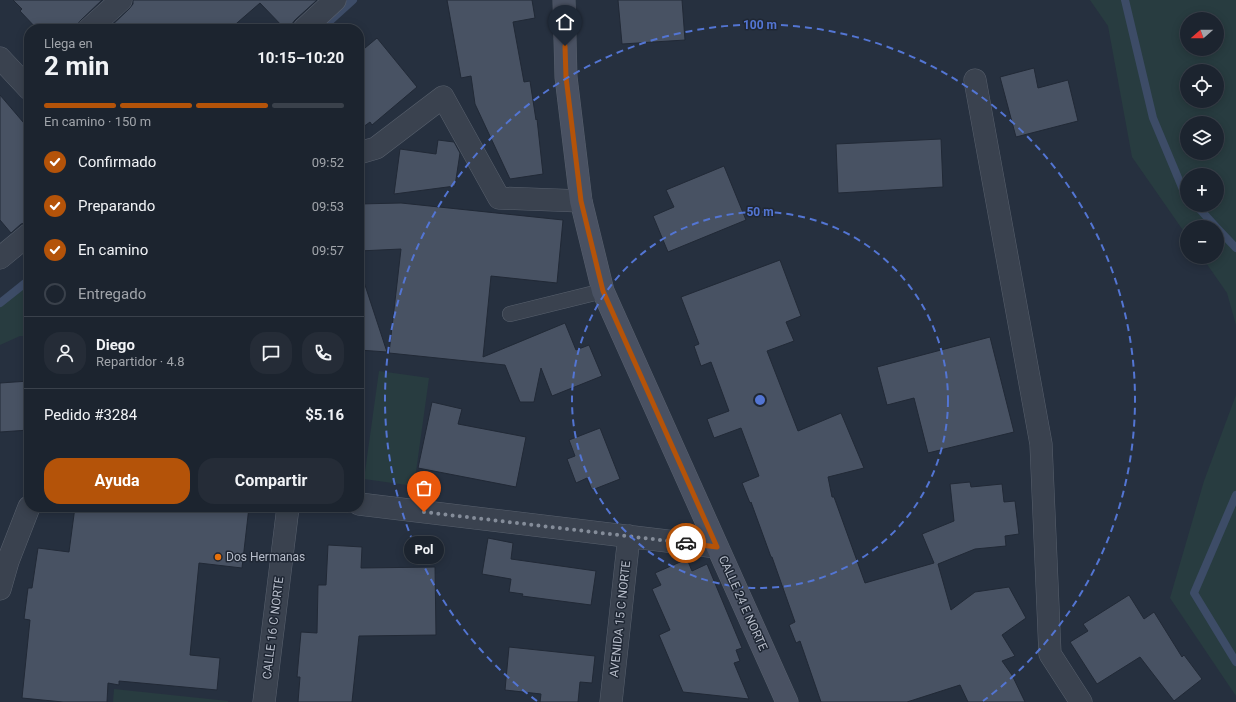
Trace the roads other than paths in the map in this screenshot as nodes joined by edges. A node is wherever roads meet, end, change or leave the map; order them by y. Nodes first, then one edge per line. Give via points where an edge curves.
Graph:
1 (121, 0) edge
2 (335, 0) edge
3 (564, 0) edge
4 (95, 24) edge
5 (309, 24) edge
6 (0, 58) edge
7 (975, 80) dead end
8 (24, 83) edge
9 (364, 152) edge
10 (581, 201) junction
11 (24, 238) edge
12 (0, 258) edge
13 (603, 291) junction
14 (510, 314) dead end
15 (364, 505) edge
16 (27, 512) edge
17 (287, 512) edge
18 (629, 536) junction
19 (717, 547) junction
20 (0, 588) edge
21 (264, 702) edge
22 (612, 702) edge
23 (787, 702) edge
24 (1081, 702) edge

1 - 4 street
2 - 5 street
3 - 10 main road, CALLE 24 E NORTE via 566,77
6 - 8 street
7 - 24 street via 1041,444 1050,654
9 - 10 street via 376,148 443,97 499,198
10 - 13 main road, CALLE 24 E NORTE
11 - 12 street
13 - 14 lane
13 - 19 main road, CALLE 24 E NORTE
15 - 18 street
16 - 20 street
17 - 21 street, CALLE 16 C NORTE
18 - 19 street
18 - 22 street, AVENIDA 15 C NORTE
19 - 23 main road, CALLE 24 E NORTE

